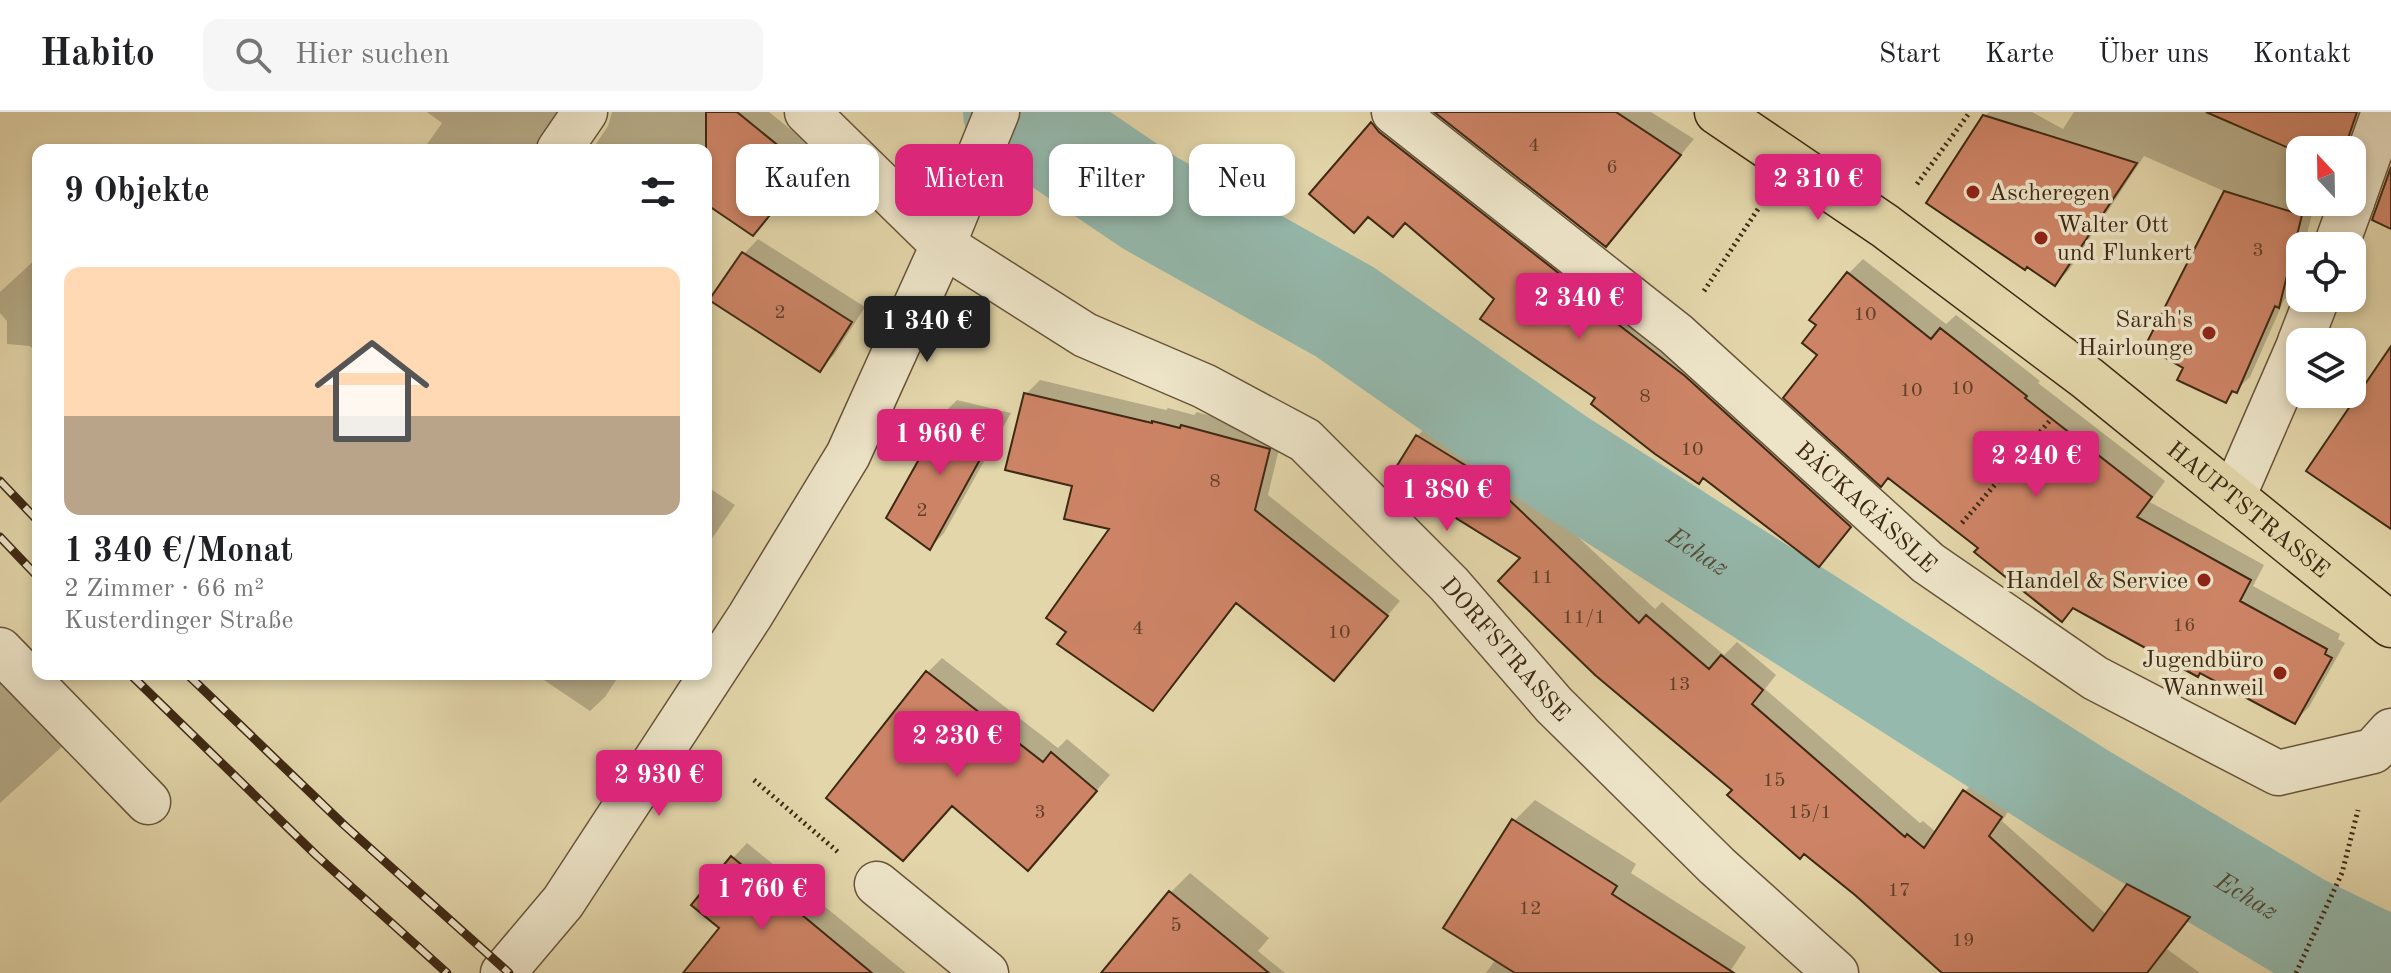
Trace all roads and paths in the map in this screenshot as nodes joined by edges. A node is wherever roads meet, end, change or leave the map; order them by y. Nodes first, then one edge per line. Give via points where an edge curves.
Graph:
1 (585, 112) edge
2 (807, 112) edge
3 (1394, 112) edge
4 (1717, 112) edge
5 (1970, 112) edge
6 (2384, 112) edge
7 (991, 128) edge
8 (563, 144) edge
9 (1789, 161) junction
10 (2366, 163) edge
11 (1885, 226) junction
12 (943, 245) junction
13 (1676, 334) junction
14 (2286, 375) edge
15 (2087, 378) junction
16 (2233, 497) junction
17 (1928, 563) junction
18 (2391, 625) edge
19 (0, 650) edge
20 (712, 674) edge
21 (708, 680) edge
22 (2391, 731) edge
23 (754, 780) dead end
24 (148, 802) dead end
25 (827, 843) dead end
26 (2342, 873) dead end
27 (877, 884) dead end
28 (503, 973) edge
29 (986, 973) edge
30 (1836, 973) edge
31 (2296, 973) edge

1 - 8 street
2 - 12 street, DORFSTRASSE
3 - 13 street, BÄCKAGÄSSLE
4 - 9 main road, HAUPTSTRASSE
5 - 11 path
6 - 10 street
7 - 12 street
9 - 11 main road, HAUPTSTRASSE
9 - 13 path
11 - 15 main road, HAUPTSTRASSE
12 - 20 street via 848,455
12 - 30 street, DORFSTRASSE via 1085,335 1204,386 1305,440 1449,584 1554,705 1717,866
13 - 17 street, BÄCKAGÄSSLE
14 - 16 street
15 - 16 main road, HAUPTSTRASSE
15 - 17 path
16 - 18 main road, HAUPTSTRASSE
17 - 22 street, BÄCKAGÄSSLE via 2095,678 2278,773 2373,751
19 - 24 street
21 - 28 street via 563,902
23 - 25 path
26 - 31 path
27 - 29 street

